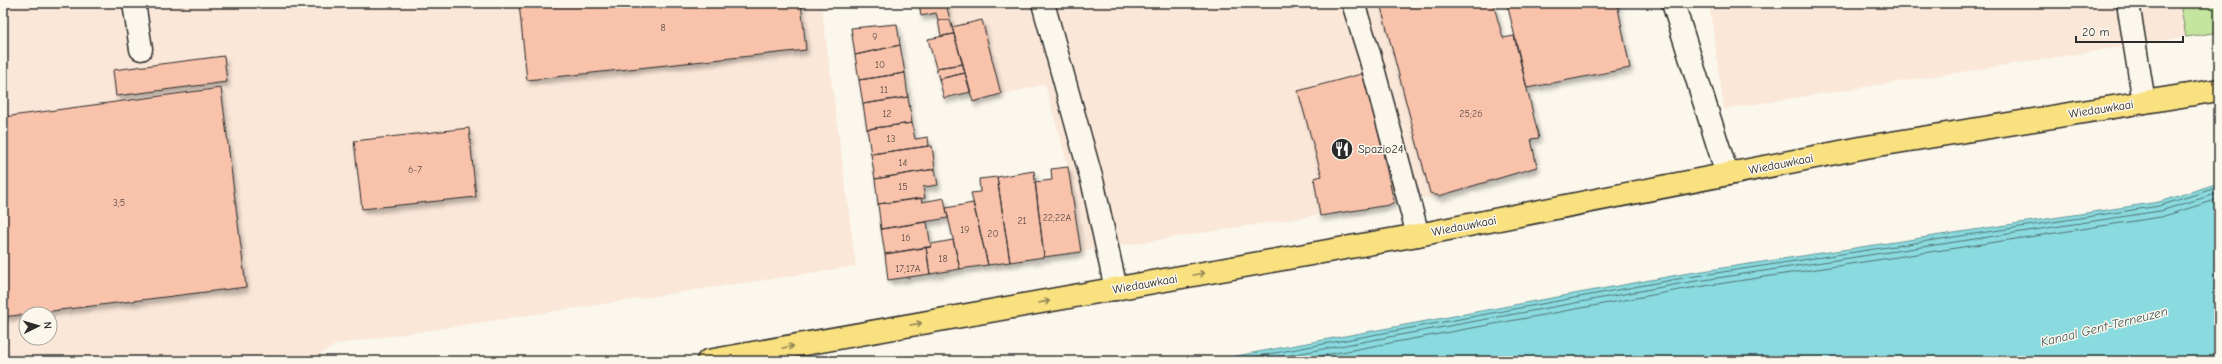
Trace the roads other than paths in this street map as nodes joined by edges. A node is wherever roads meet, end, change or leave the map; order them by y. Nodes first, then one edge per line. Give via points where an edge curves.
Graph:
1 (134, 3) edge
2 (1043, 3) edge
3 (1353, 3) edge
4 (1674, 3) edge
5 (2128, 3) edge
6 (141, 49) dead end
7 (2219, 90) edge
8 (2144, 102) junction
9 (1727, 174) junction
10 (1418, 235) junction
11 (1116, 289) junction
12 (708, 361) edge

1 - 6 street
2 - 11 street via 1093,184
3 - 10 street
4 - 9 street
5 - 8 street
7 - 8 main road, Wiedauwkaai
8 - 9 main road, Wiedauwkaai via 1866,147
9 - 10 main road, Wiedauwkaai
11 -> 10 main road, Wiedauwkaai
12 -> 11 main road, Wiedauwkaai

